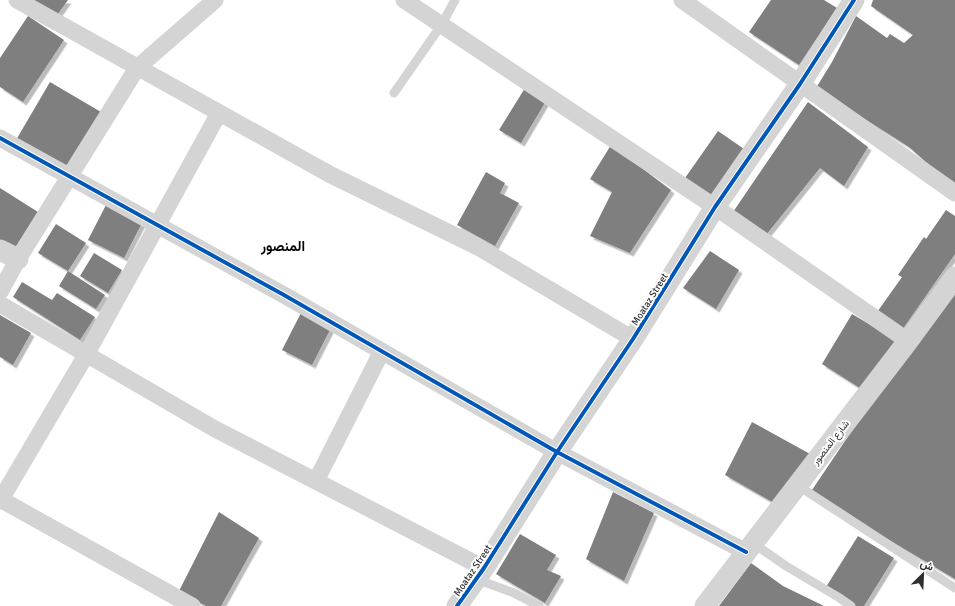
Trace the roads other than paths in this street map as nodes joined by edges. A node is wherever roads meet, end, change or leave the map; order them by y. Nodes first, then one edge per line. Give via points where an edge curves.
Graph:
1 (16, 0) edge
2 (215, 0) edge
3 (404, 0) edge
4 (455, 0) edge
5 (682, 0) edge
6 (854, 0) edge
7 (442, 24) junction
8 (137, 68) junction
9 (800, 84) junction
10 (394, 93) dead end
11 (219, 113) junction
12 (0, 138) edge
13 (69, 177) junction
14 (955, 193) edge
15 (715, 207) junction
16 (158, 225) junction
17 (9, 254) edge
18 (955, 277) edge
19 (0, 292) edge
20 (0, 304) edge
21 (633, 340) junction
22 (908, 341) junction
23 (382, 350) junction
24 (86, 355) junction
25 (557, 452) junction
26 (316, 482) junction
27 (797, 485) junction
28 (0, 500) edge
29 (750, 547) junction
30 (480, 574) junction
31 (955, 588) edge
32 (192, 606) edge
33 (457, 606) edge
34 (538, 606) edge
35 (705, 606) edge
36 (851, 606) edge

1 - 8 street
2 - 8 street
3 - 7 street
4 - 7 lane
5 - 9 street
6 - 9 street, Moataz Street
7 - 10 lane
7 - 15 street
8 - 11 street
8 - 13 street
9 - 14 street
9 - 15 street, Moataz Street
11 - 16 street
11 - 21 street via 331,175 478,247
12 - 13 street
13 - 16 street
13 - 17 street
15 - 21 street, Moataz Street
15 - 22 street
16 - 23 street
16 - 24 street
17 - 19 street
18 - 22 street, شارع المنصور
20 - 24 street
21 - 25 street, Moataz Street
22 - 27 street, شارع المنصور
23 - 25 street
23 - 26 street
24 - 26 street via 215,429
24 - 28 street
25 - 29 street
25 - 30 street, Moataz Street
26 - 30 street
27 - 29 street, شارع المنصور
27 - 31 lane
28 - 32 street
29 - 35 street, شارع المنصور
29 - 36 lane
30 - 33 street, Moataz Street
30 - 34 lane

